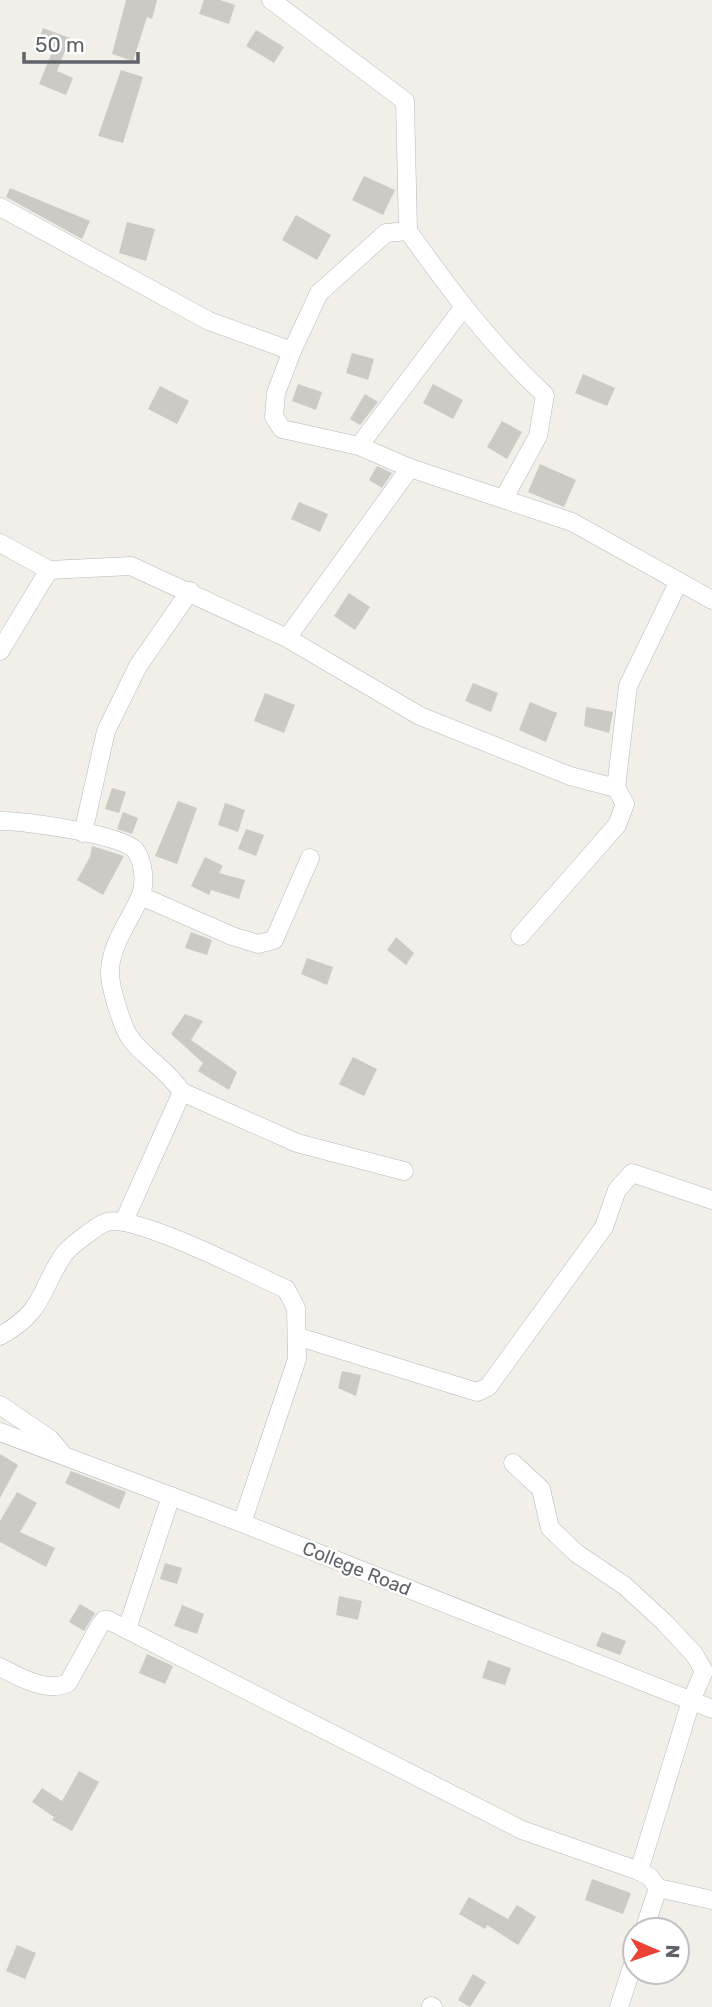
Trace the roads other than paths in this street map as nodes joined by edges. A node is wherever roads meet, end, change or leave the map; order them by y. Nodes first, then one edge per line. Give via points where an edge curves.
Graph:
1 (271, 0) edge
2 (0, 207) edge
3 (408, 232) junction
4 (463, 308) junction
5 (292, 351) junction
6 (359, 446) junction
7 (410, 468) junction
8 (504, 498) junction
9 (0, 543) edge
10 (50, 570) junction
11 (678, 581) junction
12 (190, 591) junction
13 (712, 600) edge
14 (287, 638) junction
15 (0, 652) edge
16 (616, 788) junction
17 (0, 821) edge
18 (83, 833) junction
19 (310, 858) dead end
20 (141, 896) junction
21 (520, 936) dead end
22 (182, 1092) junction
23 (404, 1171) dead end
24 (712, 1200) edge
25 (124, 1221) junction
26 (0, 1336) edge
27 (299, 1337) junction
28 (0, 1405) edge
29 (0, 1432) edge
30 (65, 1456) junction
31 (513, 1463) dead end
32 (171, 1496) junction
33 (242, 1523) junction
34 (127, 1629) junction
35 (0, 1667) edge
36 (708, 1673) edge
37 (691, 1701) junction
38 (712, 1709) edge
39 (639, 1871) junction
40 (658, 1888) junction
41 (712, 1900) edge
42 (649, 1916) edge
43 (626, 1986) edge
44 (619, 2007) edge

1 - 3 street via 404,100
2 - 5 street via 209,321
3 - 4 street
3 - 5 street via 386,233 319,293
4 - 6 street
4 - 8 street via 545,395 538,436
5 - 6 street via 276,393 274,417 282,429
6 - 7 street
7 - 8 street
7 - 14 street
8 - 11 street via 572,522
9 - 10 street
10 - 12 street via 131,566
10 - 15 street
11 - 13 street
11 - 16 street via 628,686
12 - 14 street
12 - 18 street via 138,666 106,731
14 - 16 street via 420,716 570,775
16 - 21 street via 625,804 617,825
17 - 18 street
18 - 20 street via 117,839 135,850 144,877
19 - 20 street via 275,940 258,944
20 - 22 street via 120,932 110,971 130,1038 169,1073
22 - 23 street via 297,1143
22 - 25 street
24 - 27 street via 632,1173 617,1190 604,1227 488,1387 477,1392
25 - 26 street via 106,1222 65,1252 36,1309
25 - 27 street via 286,1289 296,1307
27 - 33 street via 297,1359
28 - 30 street via 50,1439
29 - 30 street, College Road
30 - 32 street, College Road
31 - 36 street via 541,1489 550,1528 625,1586
32 - 33 street, College Road
32 - 34 street
33 - 37 street, College Road
34 - 35 street via 104,1620 68,1683 58,1688
34 - 39 street via 522,1830
36 - 37 street
37 - 38 street, College Road
37 - 39 street
39 - 40 street
40 - 41 street
40 - 42 street
43 - 44 street

